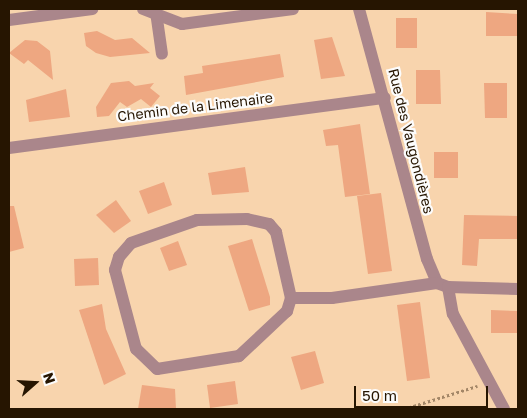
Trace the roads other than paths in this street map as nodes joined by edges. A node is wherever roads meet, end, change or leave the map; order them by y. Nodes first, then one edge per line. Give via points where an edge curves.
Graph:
1 (92, 9) edge
2 (143, 9) edge
3 (293, 9) edge
4 (359, 9) edge
5 (156, 13) edge
6 (9, 20) edge
7 (162, 54) dead end
8 (385, 98) junction
9 (9, 148) edge
10 (442, 285) junction
11 (518, 289) edge
12 (291, 298) junction
13 (504, 409) edge

1 - 6 street
2 - 5 street
3 - 5 street via 182,24
4 - 8 street, Rue des Vaugondières
5 - 7 street
8 - 9 street, Chemin de la Limenaire
8 - 10 street, Rue des Vaugondières via 397,160
10 - 11 street
10 - 12 street via 332,298
10 - 13 street, Rue des Vaugondières via 453,314
12 - 12 street via 276,232 259,221 197,220 159,230 131,243 119,257 116,270 136,349 157,369 238,356 286,311

